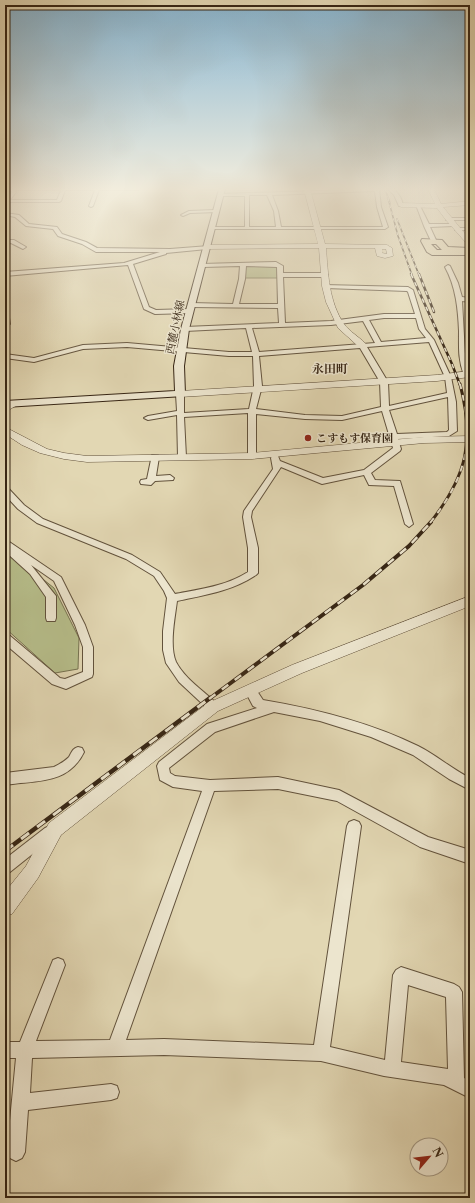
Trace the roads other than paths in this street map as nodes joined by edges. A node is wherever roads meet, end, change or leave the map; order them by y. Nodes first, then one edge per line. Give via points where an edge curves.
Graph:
1 (20, 245) edge
2 (88, 245) edge
3 (427, 245) edge
4 (23, 247) dead end
5 (207, 247) junction
6 (322, 247) junction
7 (380, 249) dead end
8 (170, 251) junction
9 (470, 252) edge
10 (130, 264) junction
11 (243, 264) junction
12 (203, 265) junction
13 (448, 267) dead end
14 (5, 274) edge
15 (280, 275) junction
16 (325, 275) junction
17 (326, 286) junction
18 (459, 299) junction
19 (470, 300) edge
20 (236, 305) junction
21 (282, 306) junction
22 (190, 308) junction
23 (6, 309) edge
24 (419, 316) junction
25 (365, 319) junction
26 (8, 322) dead end
27 (338, 322) junction
28 (282, 325) junction
29 (248, 327) junction
30 (184, 329) junction
31 (470, 333) edge
32 (462, 334) junction
33 (431, 340) junction
34 (378, 343) junction
35 (362, 345) junction
36 (181, 349) junction
37 (256, 354) junction
38 (5, 356) edge
39 (469, 374) edge
40 (448, 377) junction
41 (384, 382) junction
42 (257, 389) junction
43 (180, 394) junction
44 (451, 394) junction
45 (8, 406) edge
46 (385, 409) junction
47 (252, 411) junction
48 (181, 413) junction
49 (148, 418) dead end
50 (5, 430) edge
51 (470, 439) edge
52 (395, 440) junction
53 (252, 456) junction
54 (155, 458) junction
55 (182, 458) junction
56 (276, 459) junction
57 (367, 472) junction
58 (170, 478) dead end
59 (5, 490) edge
60 (409, 524) dead end
61 (5, 542) edge
62 (5, 546) edge
63 (172, 598) junction
64 (468, 606) edge
65 (51, 618) dead end
66 (5, 638) edge
67 (251, 691) junction
68 (214, 707) junction
69 (273, 707) junction
70 (78, 752) dead end
71 (5, 779) edge
72 (470, 784) edge
73 (210, 786) junction
74 (354, 826) dead end
75 (55, 829) junction
76 (470, 857) edge
77 (5, 867) edge
78 (5, 907) edge
79 (58, 965) dead end
80 (115, 1048) junction
81 (5, 1050) edge
82 (25, 1050) junction
83 (321, 1053) junction
84 (392, 1070) junction
85 (463, 1086) edge
86 (111, 1092) dead end
87 (20, 1103) junction
88 (16, 1152) dead end

1 - 4 street
2 - 8 street via 96,250
3 - 9 main road via 434,252
5 - 6 street
5 - 8 street
5 - 12 main road, 西麓小林線
6 - 7 street
6 - 16 street
8 - 10 street
10 - 14 street
10 - 22 street via 135,271 146,308 155,312
11 - 12 street
11 - 15 street via 278,265
11 - 20 street
12 - 22 main road, 西麓小林線
13 - 18 street via 454,278
15 - 16 street
15 - 21 street
16 - 17 street
17 - 24 street via 410,290
17 - 27 street
18 - 19 street
18 - 32 street
20 - 21 street
20 - 22 street
21 - 28 street
22 - 30 main road, 西麓小林線
23 - 26 street
24 - 25 street
24 - 33 street via 422,329
25 - 27 street
25 - 34 street
27 - 28 street
27 - 35 street
28 - 29 street
29 - 30 street
29 - 37 street
30 - 36 main road, 西麓小林線
31 - 32 street
32 - 39 street via 461,357
33 - 34 street
33 - 40 street
34 - 35 street
35 - 37 street
35 - 41 street
36 - 37 street
36 - 38 street via 108,345 83,347 34,360
36 - 43 main road, 西麓小林線
37 - 42 street
39 - 40 street
40 - 41 street
40 - 44 street
41 - 42 street
41 - 46 street
42 - 43 street
42 - 47 street
43 - 45 main road
43 - 48 street
44 - 46 street
44 - 52 street via 454,419 451,433
46 - 47 street via 332,419
46 - 52 street
47 - 48 street
47 - 53 street
48 - 49 street
48 - 55 street
50 - 54 street via 38,450 63,457
51 - 52 street
52 - 56 street
52 - 57 street via 397,449
53 - 55 street
53 - 56 street
54 - 55 street
54 - 58 street via 148,480
56 - 57 street via 322,480
56 - 63 street via 277,469 248,511 253,548 253,573 238,582
57 - 60 street via 372,483 397,483
59 - 63 street via 20,507 40,521 129,557 157,574
61 - 66 street via 58,579 88,647 88,674 66,684 56,681
62 - 65 street via 33,572 52,596
63 - 68 street via 168,637 172,663 183,679
64 - 67 street via 297,669
67 - 68 street
67 - 69 street via 257,702
68 - 75 street
69 - 72 street via 326,717 366,729 413,749
69 - 73 street via 211,728 163,766 164,776 173,781
70 - 71 street via 76,758 67,766 48,776
73 - 76 street via 278,783 302,786 339,796 425,842
73 - 80 street
74 - 83 street
75 - 77 street
75 - 78 street via 32,872
79 - 82 street
80 - 82 street
80 - 83 street via 164,1047
81 - 82 street
82 - 87 street
83 - 84 street
84 - 85 street via 446,1077
84 - 85 street via 401,975 454,992
86 - 87 street
87 - 88 street

